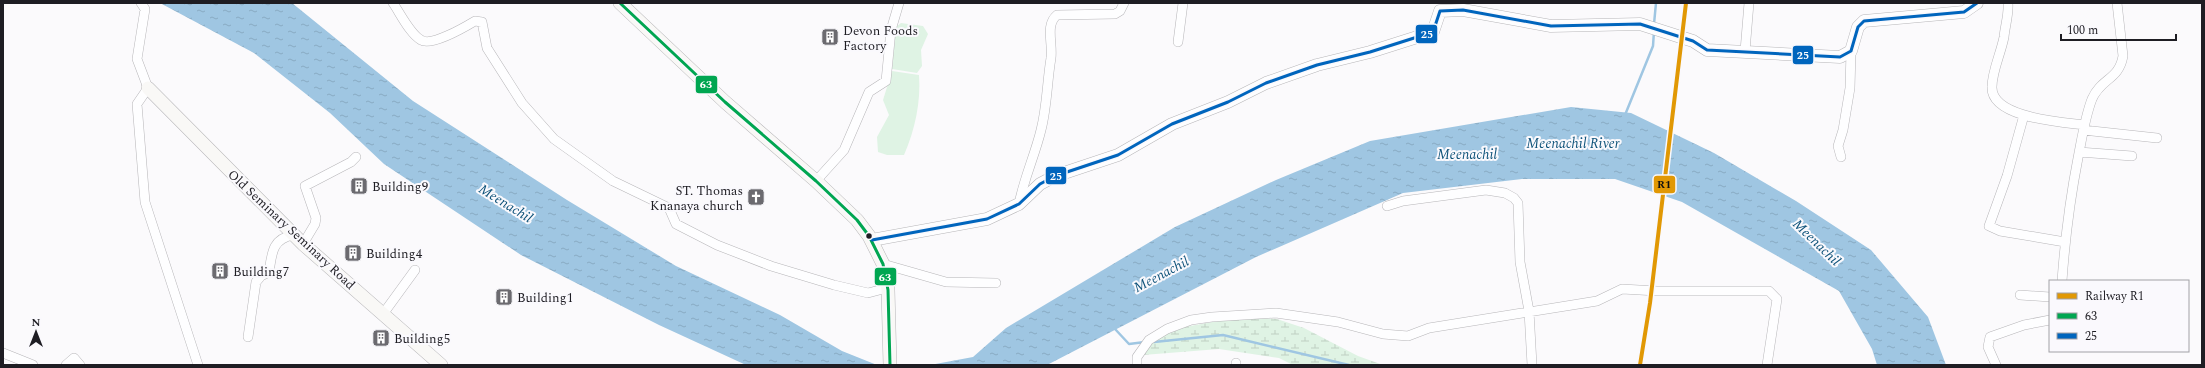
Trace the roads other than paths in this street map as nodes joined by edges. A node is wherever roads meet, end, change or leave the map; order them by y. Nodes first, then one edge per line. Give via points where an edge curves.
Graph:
1 (140, 3) edge
2 (393, 3) edge
3 (620, 3) edge
4 (899, 3) edge
5 (1124, 3) edge
6 (1183, 3) edge
7 (1749, 3) edge
8 (1977, 3) edge
9 (2008, 3) edge
10 (2117, 3) edge
11 (1440, 7) edge
12 (1178, 42) dead end
13 (1745, 51) junction
14 (1851, 51) junction
15 (148, 88) junction
16 (2024, 115) junction
17 (2084, 128) junction
18 (2157, 138) dead end
19 (2079, 152) junction
20 (2132, 156) dead end
21 (356, 157) dead end
22 (1841, 157) dead end
23 (816, 181) junction
24 (1019, 204) junction
25 (1387, 206) dead end
26 (293, 234) junction
27 (872, 240) junction
28 (2065, 242) junction
29 (303, 244) junction
30 (883, 264) junction
31 (415, 270) dead end
32 (2062, 280) edge
33 (996, 283) dead end
34 (888, 289) junction
35 (2020, 295) dead end
36 (2049, 297) edge
37 (1529, 311) junction
38 (383, 314) junction
39 (2049, 320) edge
40 (248, 337) dead end
41 (3, 353) edge
42 (1137, 361) edge
43 (33, 365) edge
44 (66, 365) edge
45 (80, 365) edge
46 (198, 365) edge
47 (442, 365) edge
48 (890, 365) edge
49 (1532, 365) edge
50 (1767, 365) edge
51 (1996, 365) edge

1 - 15 street via 145,9 137,59
2 - 34 street via 421,40 430,42 475,21 482,22 487,48 522,102 554,139 613,181 669,208 676,224 717,245 772,266 868,293
3 - 23 main road via 725,102
4 - 23 street via 891,30 886,81 869,92 844,150
5 - 24 street via 1115,14 1057,15 1052,19 1052,49 1041,131
6 - 12 street
7 - 13 street
8 - 14 street via 1964,12 1864,21 1858,27
9 - 16 street via 2001,54 1992,87 1993,97 2000,105
10 - 17 street via 2123,56 2120,69 2096,92
11 - 13 street via 1551,26 1626,23 1653,27 1693,41 1707,50
11 - 24 street via 1433,32 1266,82 1228,102 1172,124 1118,155 1055,176 1040,184
13 - 14 street via 1840,57
14 - 22 street via 1850,88 1838,146
15 - 26 main road, Old Seminary Seminary Road
15 - 46 street via 137,104 145,202
16 - 17 street
16 - 28 street via 2007,176 1989,226 2000,231
17 - 18 street
17 - 19 street
19 - 20 street
19 - 28 street via 2067,212
21 - 29 street via 305,186 316,218
23 - 27 main road via 857,220
24 - 27 street via 987,219
25 - 37 street via 1486,190 1505,193 1514,198 1518,203 1520,262
26 - 29 main road, Old Seminary Seminary Road
26 - 40 street via 278,240 270,260 269,272 256,282
27 - 30 main road
28 - 32 street
29 - 38 main road, Old Seminary Seminary Road
30 - 33 street via 946,282
30 - 34 main road
31 - 38 street
34 - 48 main road
35 - 36 street
37 - 42 street via 1429,328 1408,336 1383,334 1338,322 1276,313 1191,320 1167,329 1149,340
37 - 49 street
37 - 50 street via 1597,301 1622,289 1768,290 1778,299
38 - 47 main road, Old Seminary Seminary Road
39 - 51 street via 1990,337 1988,347
41 - 43 street
44 - 45 street via 74,358

